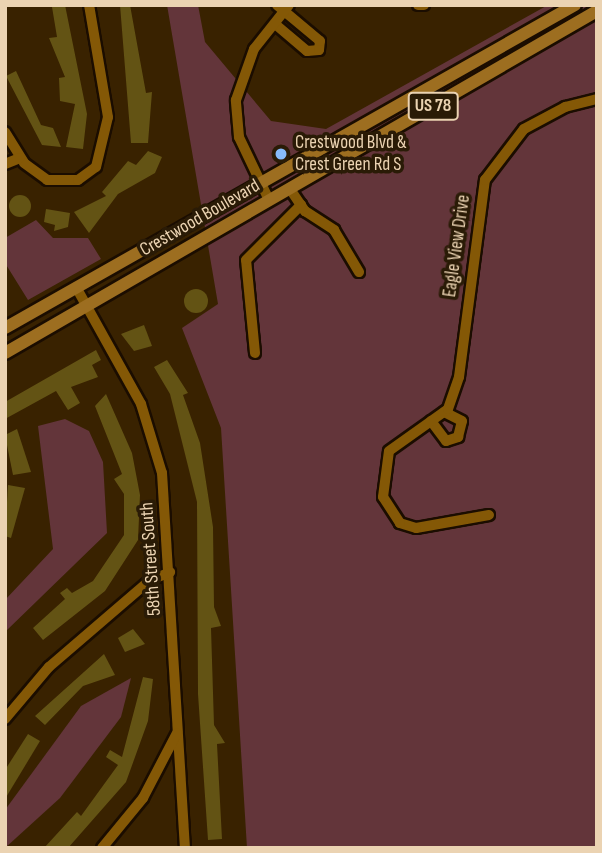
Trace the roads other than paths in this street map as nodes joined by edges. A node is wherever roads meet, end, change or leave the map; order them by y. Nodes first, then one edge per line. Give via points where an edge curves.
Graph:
1 (89, 5) edge
2 (418, 5) edge
3 (424, 5) edge
4 (575, 5) edge
5 (284, 7) edge
6 (597, 11) edge
7 (275, 24) junction
8 (597, 99) edge
9 (5, 132) edge
10 (20, 158) junction
11 (5, 164) edge
12 (259, 184) junction
13 (290, 188) junction
14 (269, 201) junction
15 (301, 205) junction
16 (359, 272) dead end
17 (76, 287) junction
18 (86, 307) junction
19 (5, 328) edge
20 (255, 352) dead end
21 (5, 353) edge
22 (444, 412) junction
23 (431, 421) junction
24 (489, 515) dead end
25 (170, 572) junction
26 (5, 719) edge
27 (178, 730) junction
28 (102, 848) edge
29 (185, 848) edge

1 - 10 street via 108,117 100,160 84,177 62,183 40,177
2 - 3 street
4 - 12 main road, Crestwood Boulevard / US 78
5 - 7 street
5 - 7 street via 320,41 320,50 307,51
6 - 13 main road, Crestwood Boulevard / US 78
7 - 12 street via 254,49 236,100 239,137
8 - 22 street, Eagle View Drive via 565,107 524,129 485,180 458,377
9 - 10 street
10 - 11 street
12 - 14 street
12 - 17 main road, Crestwood Boulevard / US 78
13 - 14 main road, Crestwood Boulevard / US 78
13 - 15 street
14 - 18 main road, Crestwood Boulevard / US 78
15 - 16 street via 334,230
15 - 20 street via 246,260
17 - 18 street, 58th Street South
17 - 19 main road, Crestwood Boulevard / US 78
18 - 21 main road, Crestwood Boulevard / US 78
18 - 25 street, 58th Street South via 154,440
22 - 23 street
22 - 23 street via 462,421 458,437 446,441
23 - 24 street via 389,451 383,497 388,513 415,528
25 - 26 street via 149,581 49,667
25 - 27 street, 58th Street South
27 - 28 street via 143,798
27 - 29 street, 58th Street South

